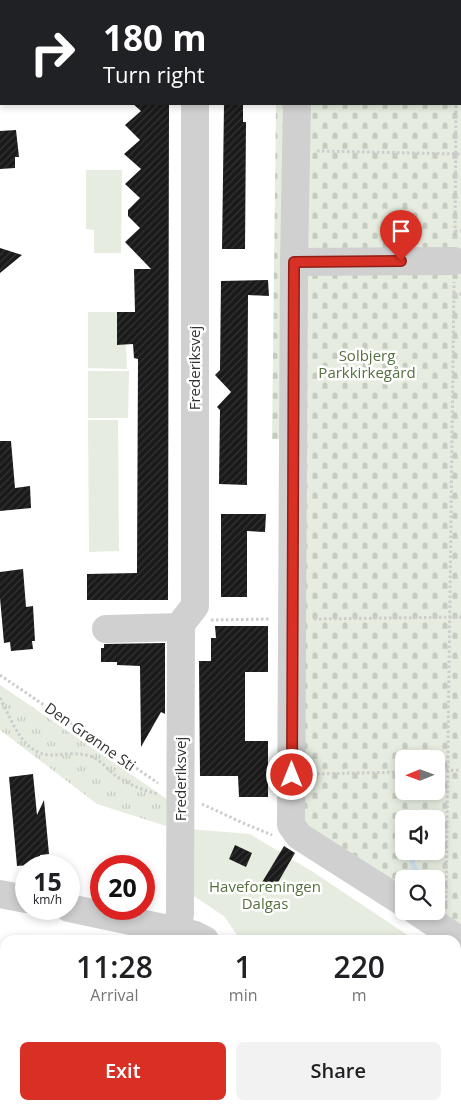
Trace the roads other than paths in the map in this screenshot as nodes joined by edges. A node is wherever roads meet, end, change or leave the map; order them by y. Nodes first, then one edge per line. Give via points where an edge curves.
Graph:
1 (195, 105) edge
2 (297, 105) edge
3 (454, 261) road end
4 (294, 262) junction
5 (188, 617) junction
6 (106, 629) dead end
7 (0, 894) edge
8 (15, 897) edge
9 (395, 897) edge
10 (80, 910) edge
11 (430, 920) edge
12 (178, 931) junction
13 (195, 935) edge
14 (453, 935) edge

1 - 5 street, Frederiksvej
2 - 4 street
3 - 4 street
4 - 9 street via 290,824 300,836
5 - 6 street
5 - 12 street, Frederiksvej
7 - 8 street
10 - 12 street
11 - 14 street
12 - 13 street

